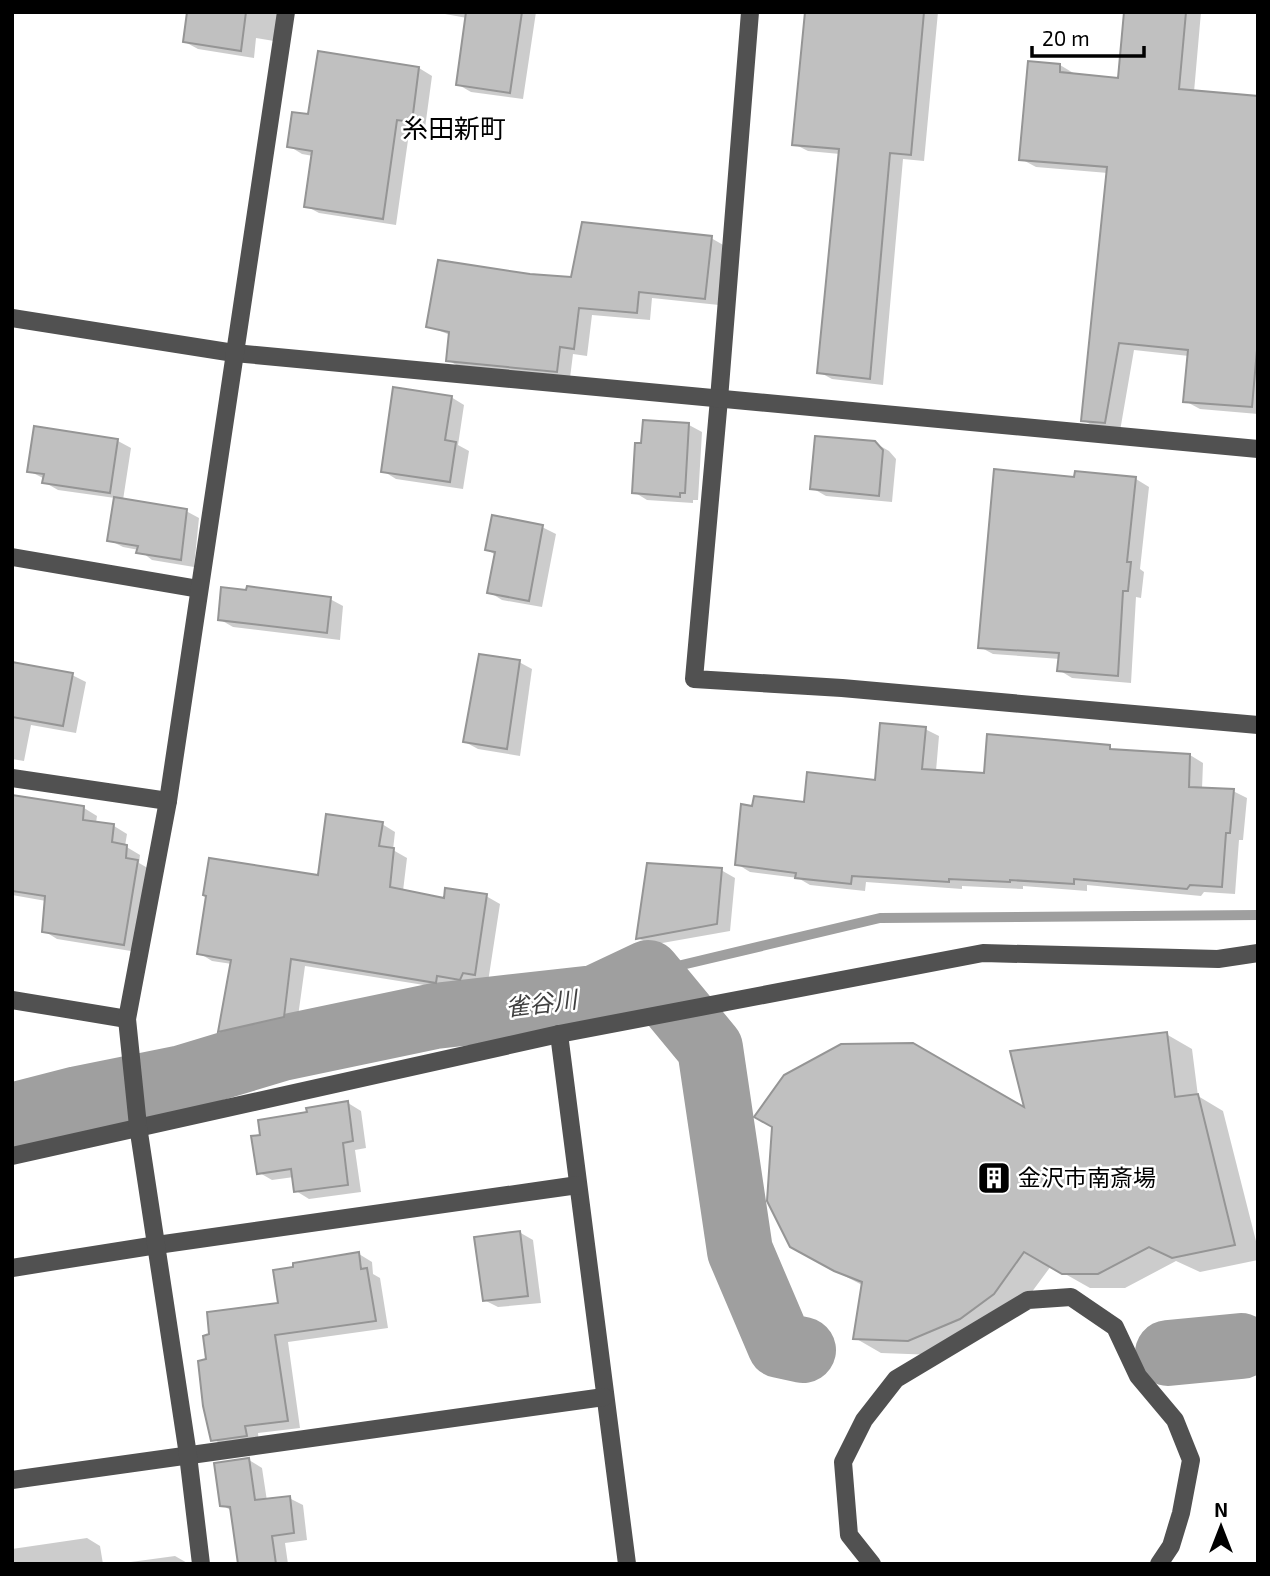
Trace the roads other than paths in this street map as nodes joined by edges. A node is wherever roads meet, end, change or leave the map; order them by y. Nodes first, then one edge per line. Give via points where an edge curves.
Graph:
1 (286, 12) edge
2 (750, 12) edge
3 (12, 318) edge
4 (234, 354) junction
5 (719, 399) junction
6 (1258, 449) edge
7 (12, 557) edge
8 (199, 589) junction
9 (1258, 725) edge
10 (12, 778) edge
11 (168, 801) junction
12 (1258, 953) edge
13 (12, 1000) edge
14 (127, 1019) junction
15 (559, 1034) junction
16 (137, 1120) junction
17 (12, 1156) edge
18 (578, 1185) junction
19 (157, 1245) junction
20 (12, 1268) edge
21 (604, 1396) junction
22 (188, 1455) junction
23 (12, 1480) edge
24 (201, 1564) edge
25 (627, 1564) edge
26 (872, 1564) edge
27 (1159, 1564) edge

1 - 4 street
2 - 5 street
3 - 4 street
4 - 5 street
4 - 8 street
5 - 6 street
5 - 9 street via 694,679
7 - 8 street
8 - 11 street
10 - 11 street
11 - 14 street
12 - 15 street via 1218,959 983,953
13 - 14 street
14 - 16 street
15 - 16 street
15 - 18 street
16 - 17 street
16 - 19 street
18 - 19 street
18 - 21 street
19 - 20 street
19 - 22 street
21 - 22 street
21 - 25 street
22 - 23 street
22 - 24 street
26 - 27 street via 849,1535 843,1462 864,1420 896,1379 1028,1300 1071,1297 1115,1326 1138,1376 1175,1420 1191,1460 1171,1546

